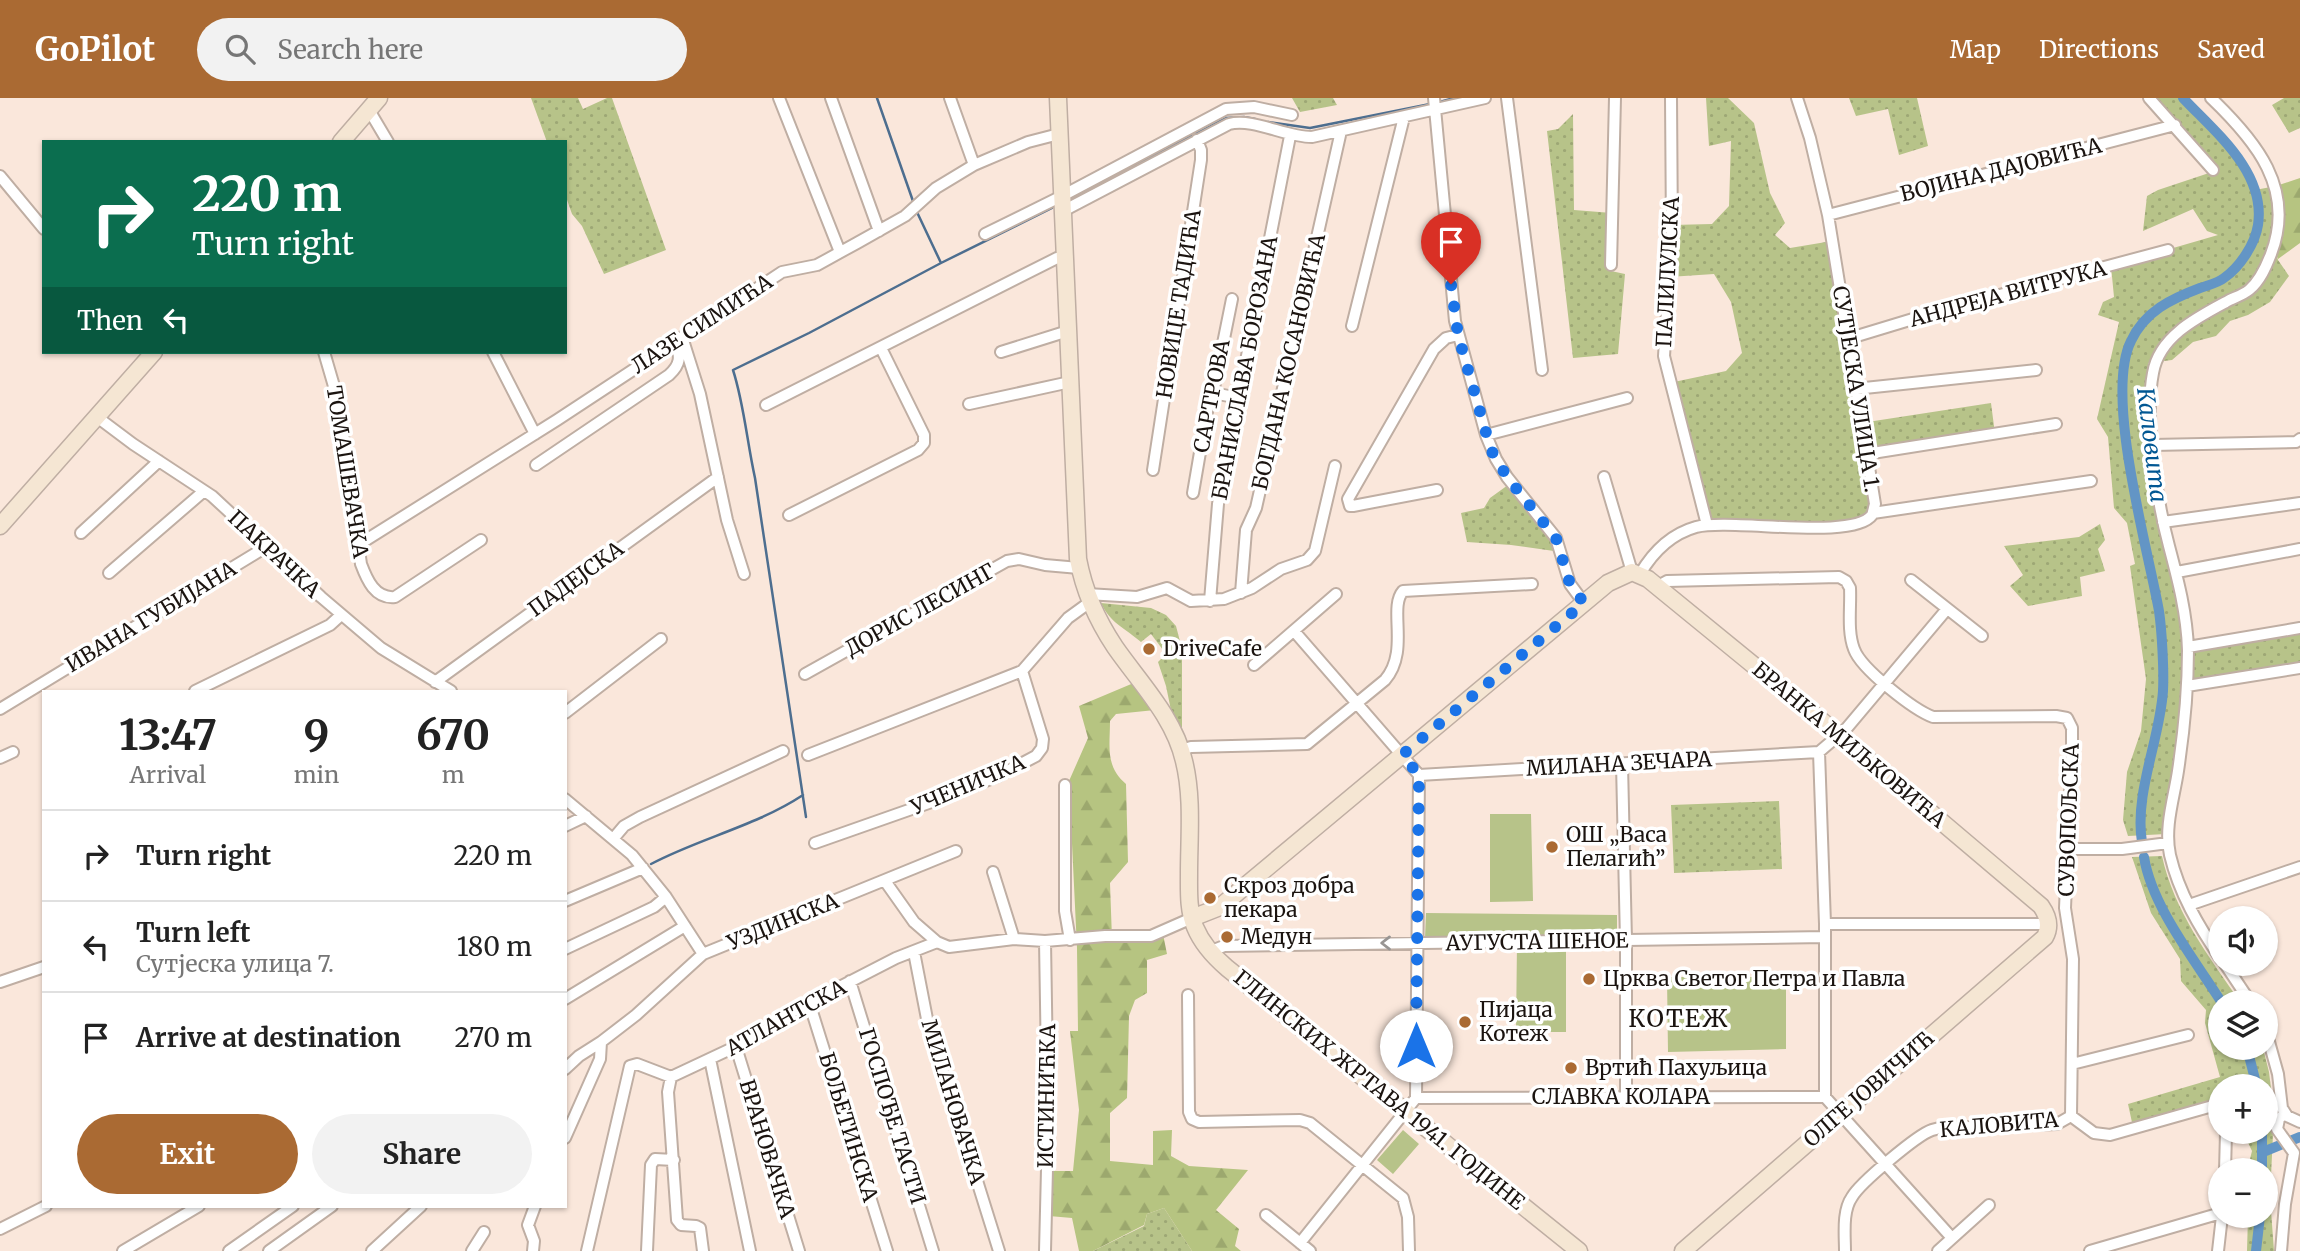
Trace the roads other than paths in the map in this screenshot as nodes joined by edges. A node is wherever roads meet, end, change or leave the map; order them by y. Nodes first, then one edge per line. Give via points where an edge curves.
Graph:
1 (779, 98) edge
2 (831, 98) edge
3 (950, 98) edge
4 (1058, 98) edge
5 (1485, 98) edge
6 (1507, 98) edge
7 (1615, 98) edge
8 (1671, 98) edge
9 (1797, 98) edge
10 (2149, 98) edge
11 (2219, 100) edge
12 (1431, 101) edge
13 (371, 102) edge
14 (1238, 102) edge
15 (1292, 115) dead end
16 (1405, 117) junction
17 (2175, 125) junction
18 (1341, 131) junction
19 (1059, 134) junction
20 (1290, 136) junction
21 (330, 140) edge
22 (342, 140) edge
23 (387, 140) edge
24 (1197, 140) junction
25 (974, 165) junction
26 (2213, 170) dead end
27 (0, 176) edge
28 (1062, 204) junction
29 (1828, 215) junction
30 (42, 227) edge
31 (879, 231) junction
32 (985, 234) dead end
33 (2168, 250) dead end
34 (840, 252) junction
35 (1064, 257) junction
36 (1611, 265) dead end
37 (1232, 299) dead end
38 (1352, 326) dead end
39 (1068, 331) junction
40 (1458, 335) junction
41 (1847, 339) junction
42 (678, 340) junction
43 (881, 348) junction
44 (1001, 352) dead end
45 (138, 354) edge
46 (152, 354) edge
47 (325, 354) edge
48 (494, 354) edge
49 (1542, 370) dead end
50 (2036, 370) dead end
51 (1070, 382) junction
52 (1855, 388) junction
53 (1213, 393) junction
54 (1239, 398) junction
55 (1627, 398) dead end
56 (969, 404) dead end
57 (766, 405) dead end
58 (97, 417) junction
59 (2056, 424) dead end
60 (534, 434) junction
61 (1486, 435) junction
62 (2300, 439) edge
63 (2153, 445) junction
64 (1866, 454) junction
65 (159, 461) junction
66 (536, 464) dead end
67 (1335, 466) dead end
68 (1153, 470) dead end
69 (718, 477) junction
70 (1604, 477) dead end
71 (2091, 481) dead end
72 (1437, 489) dead end
73 (204, 491) junction
74 (1193, 494) dead end
75 (2300, 503) edge
76 (0, 511) edge
77 (1872, 513) junction
78 (789, 516) dead end
79 (2164, 522) junction
80 (1707, 525) junction
81 (0, 526) edge
82 (81, 533) dead end
83 (481, 540) dead end
84 (358, 545) junction
85 (266, 547) junction
86 (2300, 549) edge
87 (1079, 568) junction
88 (2176, 572) junction
89 (109, 573) dead end
90 (1636, 573) junction
91 (744, 574) dead end
92 (1911, 580) dead end
93 (1532, 584) dead end
94 (1658, 586) junction
95 (1241, 593) junction
96 (1336, 594) dead end
97 (1089, 598) junction
98 (1210, 601) junction
99 (1584, 603) junction
100 (1947, 608) junction
101 (341, 615) junction
102 (2300, 628) edge
103 (1294, 631) junction
104 (1982, 636) dead end
105 (661, 639) dead end
106 (2188, 647) junction
107 (1254, 665) dead end
108 (2300, 668) edge
109 (1022, 671) junction
110 (805, 674) dead end
111 (435, 682) junction
112 (1885, 683) junction
113 (2187, 686) junction
114 (197, 690) edge
115 (447, 690) edge
116 (1357, 704) junction
117 (0, 709) edge
118 (567, 711) edge
119 (1839, 735) junction
120 (1181, 750) junction
121 (783, 751) dead end
122 (13, 752) dead end
123 (1819, 752) junction
124 (807, 755) dead end
125 (1402, 755) junction
126 (0, 758) edge
127 (1622, 764) junction
128 (1419, 775) junction
129 (1065, 785) dead end
130 (567, 801) edge
131 (586, 816) junction
132 (567, 825) edge
133 (613, 839) junction
134 (816, 843) dead end
135 (2168, 843) junction
136 (2069, 849) junction
137 (956, 850) dead end
138 (2300, 867) edge
139 (643, 868) junction
140 (993, 872) dead end
141 (885, 881) junction
142 (666, 897) junction
143 (567, 900) edge
144 (2189, 905) junction
145 (2065, 908) junction
146 (1192, 918) junction
147 (1825, 924) junction
148 (685, 926) junction
149 (2047, 926) junction
150 (1825, 937) junction
151 (2208, 937) edge
152 (1014, 939) junction
153 (1070, 940) junction
154 (1045, 941) junction
155 (1626, 941) junction
156 (937, 942) junction
157 (1416, 943) junction
158 (2072, 946) junction
159 (567, 948) edge
160 (1209, 951) junction
161 (914, 952) junction
162 (703, 954) junction
163 (42, 968) edge
164 (850, 981) junction
165 (0, 982) edge
166 (1188, 995) dead end
167 (567, 998) edge
168 (809, 1002) junction
169 (2188, 1035) dead end
170 (601, 1042) junction
171 (736, 1047) junction
172 (710, 1059) junction
173 (2274, 1060) edge
174 (2072, 1064) junction
175 (567, 1067) edge
176 (671, 1077) junction
177 (1626, 1097) junction
178 (1825, 1097) junction
179 (1416, 1098) junction
180 (2208, 1107) edge
181 (1405, 1112) junction
182 (1841, 1113) junction
183 (2285, 1113) junction
184 (2071, 1116) junction
185 (2299, 1118) edge
186 (567, 1133) edge
187 (674, 1160) junction
188 (1363, 1164) junction
189 (1886, 1164) junction
190 (1989, 1205) dead end
191 (42, 1208) edge
192 (196, 1208) edge
193 (290, 1208) edge
194 (329, 1208) edge
195 (419, 1208) edge
196 (534, 1208) edge
197 (1266, 1215) dead end
198 (2208, 1219) edge
199 (2221, 1228) edge
200 (0, 1229) edge
201 (484, 1232) dead end
202 (1952, 1238) junction
203 (1300, 1243) junction
204 (122, 1251) edge
205 (229, 1251) edge
206 (269, 1251) edge
207 (372, 1251) edge
208 (472, 1251) edge
209 (533, 1251) edge
210 (587, 1251) edge
211 (647, 1251) edge
212 (703, 1251) edge
213 (750, 1251) edge
214 (799, 1251) edge
215 (887, 1251) edge
216 (933, 1251) edge
217 (999, 1251) edge
218 (1045, 1251) edge
219 (1310, 1251) edge
220 (1409, 1251) edge
221 (1579, 1251) edge
222 (1684, 1251) edge
223 (1845, 1251) edge
224 (1938, 1251) edge
225 (2090, 1251) edge
226 (2218, 1251) edge
227 (2281, 1251) edge

1 - 34 street
2 - 31 street
3 - 25 street
4 - 19 street
5 - 12 street
6 - 49 street
7 - 36 street
8 - 80 street, ПАЛИЛУЛСКА via 1672,236 1664,356
9 - 29 street, СУТЈЕСКА УЛИЦА 1.
10 - 17 street
11 - 63 street via 2268,168 2279,202 2278,229 2265,269 2250,290 2187,325 2166,344 2153,371
12 - 16 street
12 - 40 street
13 - 21 street
13 - 22 street
13 - 23 street
14 - 15 street
14 - 28 street
16 - 18 street
16 - 38 street
17 - 26 street
17 - 29 street, ВОЈИНА ДАЈОВИЋА
18 - 20 street
18 - 95 street, БОГДАНА КОСАНОВИЋА via 1256,508 1246,530
19 - 25 street, ЛАЗЕ СИМИЋА
19 - 28 street
20 - 24 street via 1239,122
20 - 54 street, БРАНИСЛАВА БОРОЗАНА
24 - 28 street
24 - 68 street, НОВИЦЕ ТАДИЋА via 1201,160
25 - 31 street, ЛАЗЕ СИМИЋА
27 - 30 street
28 - 32 street
28 - 35 street
29 - 41 street, СУТЈЕСКА УЛИЦА 1.
31 - 34 street, ЛАЗЕ СИМИЋА
33 - 41 street, АНДРЕЈА ВИТРУКА
34 - 42 street, ЛАЗЕ СИМИЋА via 817,265 782,272
35 - 39 street
35 - 43 street
37 - 53 street, САРТРОВА
39 - 44 street
39 - 51 street
40 - 61 street
40 - 72 street via 1434,349 1348,499 1353,506
41 - 52 street, СУТЈЕСКА УЛИЦА 1.
42 - 60 street, ЛАЗЕ СИМИЋА
42 - 66 street via 680,358 669,375
42 - 69 street via 693,365
43 - 57 street
43 - 78 street via 924,443
45 - 76 street
46 - 58 street
47 - 84 street, ТОМАШЕВАЧКА via 338,400
48 - 60 street
50 - 52 street
51 - 56 street
51 - 87 street
52 - 64 street, СУТЈЕСКА УЛИЦА 1.
53 - 54 street
53 - 74 street, САРТРОВА
54 - 98 street, БРАНИСЛАВА БОРОЗАНА via 1217,515
55 - 61 street
58 - 65 street, ПАКРАЧКА
58 - 81 street
59 - 64 street
60 - 84 street, ЛАЗЕ СИМИЋА
61 - 99 street via 1502,468 1556,538 1570,584
62 - 63 street
63 - 79 street
64 - 77 street, СУТЈЕСКА УЛИЦА 1. via 1875,504
65 - 73 street, ПАКРАЧКА
65 - 82 street
67 - 95 street via 1314,555
69 - 91 street
69 - 111 street, ПАДЕЈСКА
70 - 90 street
71 - 77 street
73 - 85 street, ПАКРАЧКА
73 - 89 street
75 - 79 street
77 - 80 street, СУТЈЕСКА УЛИЦА 1. via 1864,520 1833,527
79 - 88 street
80 - 90 street, СУТЈЕСКА УЛИЦА 1. via 1669,540
83 - 84 street, ТОМАШЕВАЧКА via 392,598 381,596 369,583
85 - 101 street, ПАКРАЧКА
85 - 117 street, ИВАНА ГУБИЈАНА
86 - 88 street
87 - 97 street
87 - 110 street, ДОРИС ЛЕСИНГ via 1007,561
88 - 106 street
90 - 94 street, БРАНКА МИЉКОВИЋА
90 - 99 street via 1608,583
92 - 100 street
93 - 116 street via 1403,591 1398,600 1394,668
94 - 112 street via 1667,581 1839,577 1850,588 1854,650
94 - 119 street, БРАНКА МИЉКОВИЋА
95 - 98 street
96 - 103 street
97 - 98 street via 1137,597 1167,588 1185,600
97 - 109 street
97 - 120 street via 1112,641 1156,701
99 - 125 street
100 - 104 street
100 - 112 street
101 - 111 street, ПАКРАЧКА via 381,648
101 - 114 street via 330,625
102 - 106 street
103 - 107 street
103 - 116 street
105 - 118 street
106 - 113 street
108 - 113 street
109 - 124 street
109 - 134 street, УЧЕНИЧКА via 1043,744 1036,756 943,798
111 - 115 street, ПАКРАЧКА
112 - 119 street
112 - 136 street, СУВОПОЉСКА via 1919,712 1933,717 2056,716 2069,720
113 - 135 street
116 - 120 street via 1307,744
116 - 125 street
119 - 123 street
119 - 149 street, БРАНКА МИЉКОВИЋА via 2040,906
120 - 146 street via 1187,784
121 - 133 street via 640,817
122 - 126 street
123 - 127 street, МИЛАНА ЗЕЧАРА
123 - 147 street
125 - 128 street
125 - 146 street via 1220,907
127 - 128 street, МИЛАНА ЗЕЧАРА
127 - 155 street
128 - 157 street
129 - 153 street via 1065,911
130 - 131 street
131 - 132 street
131 - 133 street
133 - 139 street
135 - 136 street
135 - 144 street
136 - 145 street, СУВОПОЉСКА
137 - 141 street, УЗДИНСКА
138 - 144 street
139 - 142 street
139 - 143 street
140 - 152 street
141 - 156 street via 903,910
141 - 162 street, УЗДИНСКА
142 - 148 street
142 - 159 street
144 - 151 street
145 - 149 street
145 - 158 street, КАЛОВИТА
146 - 153 street via 1151,936
146 - 160 street, ГЛИНСКИХ ЖРТАВА 1941. ГОДИНЕ
147 - 149 street
147 - 150 street
148 - 162 street
148 - 167 street
149 - 158 street
149 - 182 street, ОЛГЕ ЈОВИЧИЋ
150 - 155 street, АУГУСТА ШЕНОЕ
150 - 178 street
152 - 154 street
152 - 156 street via 957,947
153 - 154 street
154 - 218 street, ИСТИНИЋКА
155 - 157 street, АУГУСТА ШЕНОЕ
155 - 177 street
156 - 161 street, АТЛАНТСКА
157 -> 160 street, АУГУСТА ШЕНОЕ via 1224,946
157 - 179 street
158 - 174 street, КАЛОВИТА
160 - 181 street, ГЛИНСКИХ ЖРТАВА 1941. ГОДИНЕ
161 - 164 street, АТЛАНТСКА
161 - 217 street, МИЛАНОВАЧКА via 928,1024
162 - 170 street, УЗДИНСКА
163 - 165 street
164 - 168 street, АТЛАНТСКА
164 - 216 street, ГОСПОЂЕ ТАСТИ
166 - 188 street via 1192,1119 1300,1120
168 - 171 street, АТЛАНТСКА
168 - 215 street, БОЉЕТИНСКА
169 - 174 street
170 - 175 street, УЗДИНСКА
170 - 186 street via 600,1059
171 - 172 street, АТЛАНТСКА
171 - 214 street, ВРАНОВАЧКА
172 - 176 street, АТЛАНТСКА
172 - 213 street
173 - 183 street
174 - 184 street, КАЛОВИТА
176 - 187 street via 668,1092
176 - 210 street via 633,1063 630,1066
177 - 178 street, СЛАВКА КОЛАРА
177 - 179 street, СЛАВКА КОЛАРА
178 - 182 street
179 - 181 street
180 - 184 street via 2110,1135 2094,1133
181 - 188 street
181 - 221 street, ГЛИНСКИХ ЖРТАВА 1941. ГОДИНЕ
182 - 189 street
182 - 222 street, ОЛГЕ ЈОВИЧИЋ
183 - 185 street
183 - 227 street via 2277,1127 2294,1154
184 - 189 street, КАЛОВИТА via 2057,1124 1933,1129
187 - 211 street via 656,1159 651,1165
187 - 212 street via 678,1224 700,1228
188 - 203 street
188 - 220 street via 1403,1198
189 - 202 street
189 - 223 street, КАЛОВИТА via 1852,1196
190 - 202 street
191 - 200 street
192 - 204 street
193 - 205 street
194 - 206 street
195 - 207 street
196 - 209 street via 528,1225
197 - 203 street
198 - 225 street
199 - 226 street
201 - 208 street
202 - 224 street
203 - 219 street

